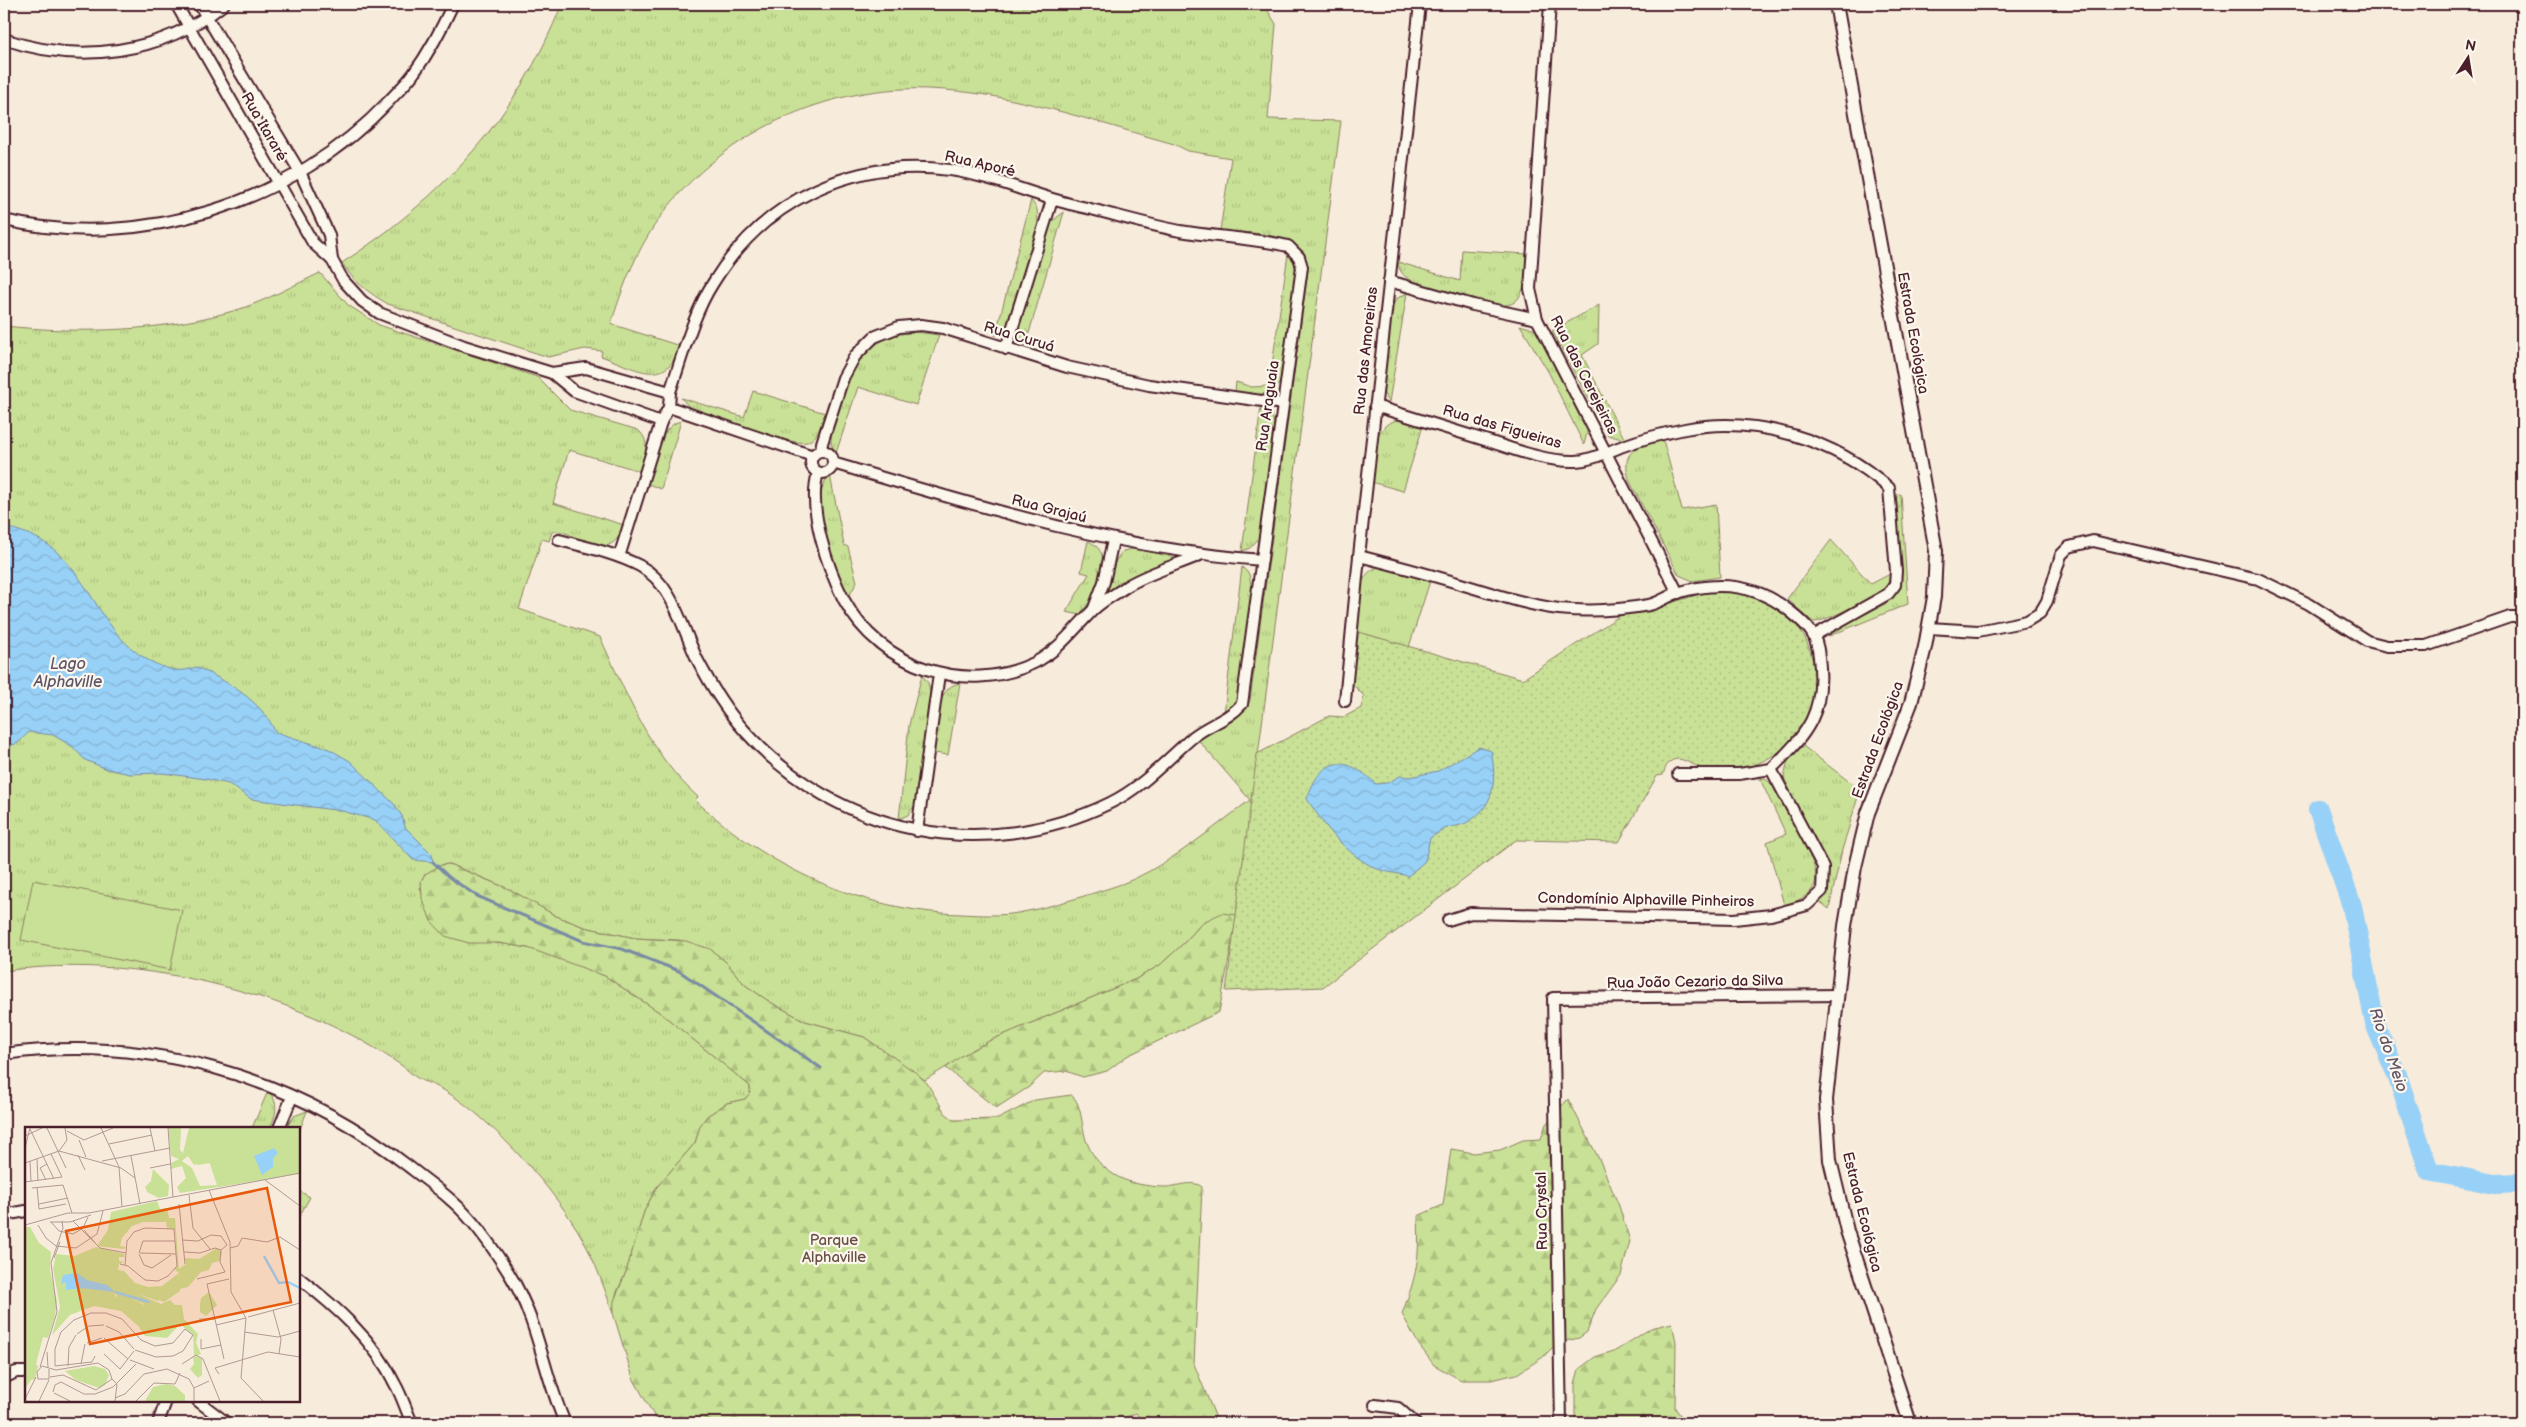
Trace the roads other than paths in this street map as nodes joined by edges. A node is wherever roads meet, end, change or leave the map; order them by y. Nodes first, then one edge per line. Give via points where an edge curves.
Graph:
1 (176, 4) edge
2 (199, 4) edge
3 (224, 4) edge
4 (453, 4) edge
5 (1420, 4) edge
6 (1550, 4) edge
7 (1836, 4) edge
8 (207, 18) junction
9 (188, 27) junction
10 (4, 39) edge
11 (300, 172) junction
12 (279, 183) junction
13 (1052, 200) junction
14 (4, 220) edge
15 (1299, 257) joint
16 (332, 260) junction
17 (1389, 281) junction
18 (1537, 319) junction
19 (1006, 349) junction
20 (552, 373) junction
21 (670, 392) junction
22 (1283, 404) junction
23 (1375, 406) junction
24 (669, 407) junction
25 (661, 422) junction
26 (817, 453) junction
27 (1608, 454) junction
28 (833, 463) junction
29 (818, 473) junction
30 (559, 540) dead end
31 (1113, 540) junction
32 (1200, 555) junction
33 (1359, 556) junction
34 (619, 557) junction
35 (1262, 560) junction
36 (1678, 593) junction
37 (1094, 608) junction
38 (2522, 617) edge
39 (1929, 628) junction
40 (1815, 635) junction
41 (939, 674) junction
42 (1345, 702) dead end
43 (1771, 769) junction
44 (1678, 774) dead end
45 (917, 831) junction
46 (1448, 920) dead end
47 (1838, 996) junction
48 (1553, 998) joint
49 (4, 1054) edge
50 (292, 1097) junction
51 (279, 1127) edge
52 (25, 1211) edge
53 (4, 1215) edge
54 (300, 1279) edge
55 (25, 1372) edge
56 (4, 1378) edge
57 (166, 1402) edge
58 (199, 1402) edge
59 (1375, 1405) dead end
60 (158, 1423) edge
61 (227, 1423) edge
62 (412, 1423) edge
63 (565, 1423) edge
64 (1415, 1423) edge
65 (1561, 1423) edge
66 (1910, 1423) edge

1 - 9 street, Rua Itararé
2 - 8 street, Rua Itararé
3 - 8 street
4 - 11 street via 413,74 370,122
5 - 17 street, Rua das Amoreiras
6 - 18 street, Rua das Cerejeiras via 1530,289
7 - 39 street, Estrada Ecológica via 1936,551
8 - 9 street
8 - 11 street, Rua Itararé
9 - 10 street via 166,38 121,51 77,54 26,47
9 - 12 street, Rua Itararé
11 - 12 street
11 - 16 street, Rua Itararé via 329,235
12 - 14 street via 261,193 186,218 135,226 74,230
12 - 16 street, Rua Itararé via 313,243
13 - 15 street, Rua Aporé via 1177,230 1288,246
13 - 19 street
13 - 21 street, Rua Aporé via 952,170 911,167 862,174 816,188 774,213 743,244 712,284
15 - 22 street, Rua Araguaia via 1302,267
16 - 20 street, Rua Itararé via 342,280 379,313 464,346
17 - 18 street
17 - 23 street, Rua das Amoreiras
18 - 27 street, Rua das Cerejeiras
19 - 22 street, Rua Curuá via 1067,367 1149,385
19 - 26 street, Rua Curuá via 943,328 921,325 899,327 874,337 855,356 843,378
20 - 21 street via 586,368
20 - 25 street via 574,391
21 - 24 street, Rua Aporé
22 - 35 street, Rua Araguaia
23 - 27 street, Rua das Figueiras via 1558,460 1577,461
23 - 33 street, Rua das Amoreiras
24 - 25 street
24 - 26 street
25 - 34 street
26 - 28 street via 831,455
26 - 29 street via 811,466
27 - 36 street, Rua das Cerejeiras
27 - 40 street, Rua das Figueiras via 1622,446 1686,429 1736,426 1773,430 1816,443 1872,472 1889,488 1895,585 1888,594
28 - 29 street via 828,471
28 - 31 street, Rua Grajaú via 981,508
29 - 41 street via 816,506 822,541 835,582 849,608 864,630 885,648 912,664
30 - 34 street, Rua Araguaia
31 - 32 street, Rua Grajaú
31 - 37 street via 1104,582
32 - 35 street, Rua Grajaú
32 - 37 street via 1130,584
33 - 36 street via 1510,599 1559,609 1606,610 1652,604
33 - 42 street, Rua das Amoreiras
34 - 45 street, Rua Araguaia via 642,567 661,583 718,698 773,761 820,794
35 - 45 street, Rua Araguaia via 1242,704 1231,716 1200,732 1140,785 1109,803 1045,827 974,836
36 - 40 street via 1714,586 1740,586 1775,599
37 - 41 street via 1062,643 1034,662 1000,674 968,677
38 - 39 street via 2510,617 2426,646 2387,646 2367,641 2309,604 2258,579 2093,541 2068,547 2061,555 2047,601 2040,613 2027,621 1978,632
39 - 47 street, Estrada Ecológica via 1912,702 1868,813 1845,926
40 - 43 street via 1822,680 1817,709 1808,730
41 - 45 street
43 - 44 street via 1740,774
43 - 46 street, Condomínio Alphaville Pinheiros via 1823,867 1822,891 1806,905 1771,916 1734,919 1471,914
47 - 48 street, Rua João Cezario da Silva
47 - 66 street, Estrada Ecológica via 1826,1100 1830,1160 1850,1240
48 - 65 street, Rua Crystal
49 - 50 street via 87,1049 161,1055 212,1066 261,1082
50 - 51 street
50 - 63 street via 375,1140 454,1202 488,1241 512,1277 529,1315
52 - 53 street
54 - 62 street via 334,1307 375,1352 395,1382
55 - 56 street
57 - 60 street
58 - 61 street
59 - 64 street via 1398,1408

